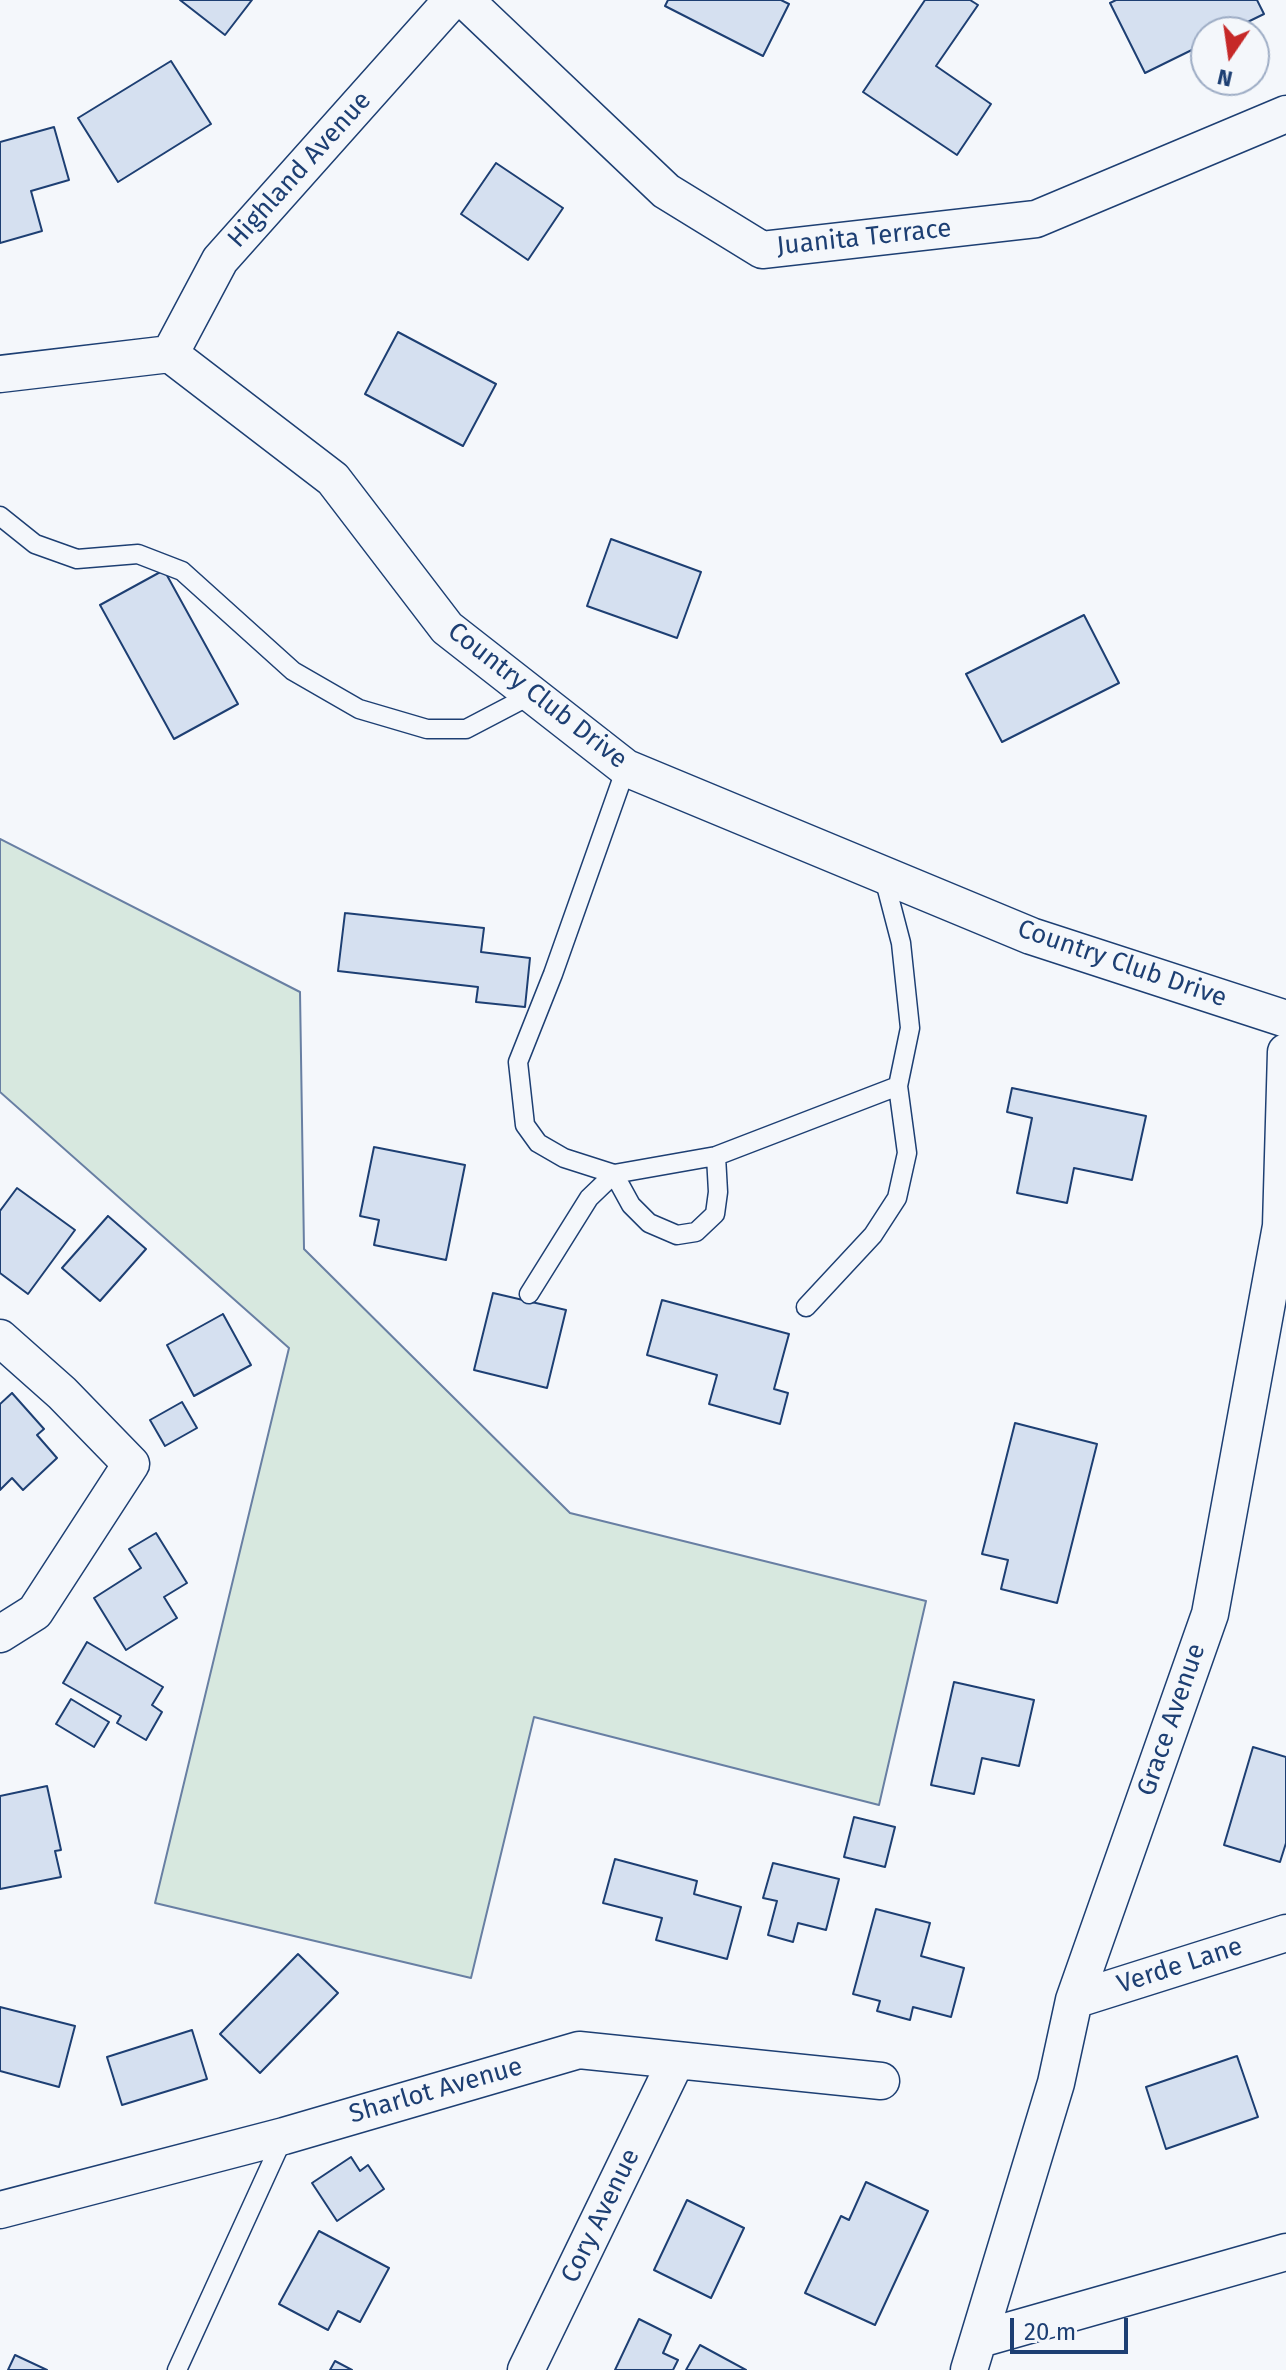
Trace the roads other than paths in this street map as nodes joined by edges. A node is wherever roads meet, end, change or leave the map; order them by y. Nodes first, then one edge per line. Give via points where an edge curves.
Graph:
1 (452, 0) edge
2 (465, 0) edge
3 (1286, 114) edge
4 (170, 354) junction
5 (0, 374) edge
6 (0, 516) edge
7 (531, 695) junction
8 (626, 768) junction
9 (883, 874) junction
10 (1286, 1019) edge
11 (1286, 1052) edge
12 (898, 1086) junction
13 (716, 1156) junction
14 (614, 1174) junction
15 (529, 1294) dead end
16 (806, 1307) dead end
17 (0, 1338) edge
18 (0, 1634) edge
19 (1286, 1933) edge
20 (1074, 2000) junction
21 (676, 2061) junction
22 (881, 2081) dead end
23 (284, 2136) junction
24 (0, 2210) edge
25 (1286, 2252) edge
26 (974, 2355) edge
27 (177, 2370) edge
28 (526, 2370) edge

1 - 4 street, Highland Avenue via 220,260
2 - 3 street, Juanita Terrace via 666,191 762,250 1036,219
4 - 5 street
4 - 7 street, Country Club Drive via 333,479 447,628
6 - 7 lane via 35,544 77,559 138,554 182,571 293,671 359,709 427,729 466,729
7 - 8 street, Country Club Drive
8 - 9 street, Country Club Drive
8 - 14 lane via 518,1062 525,1125 538,1143 564,1158
9 - 10 street, Country Club Drive via 1031,936
9 - 12 lane via 901,943 910,1028
11 - 20 street, Grace Avenue via 1281,1226 1210,1614
12 - 13 lane
12 - 16 lane via 907,1153 897,1198 873,1235
13 - 14 lane
13 - 14 lane via 715,1214 696,1232 677,1235 649,1223 631,1205
14 - 15 lane via 589,1198
17 - 18 street via 131,1464 35,1612
19 - 20 street, Verde Lane
20 - 26 street, Grace Avenue via 1056,2083
21 - 22 street, Sharlot Avenue
21 - 23 street, Sharlot Avenue via 579,2050
21 - 28 street, Cory Avenue
23 - 24 street, Sharlot Avenue
23 - 27 lane
25 - 26 street

